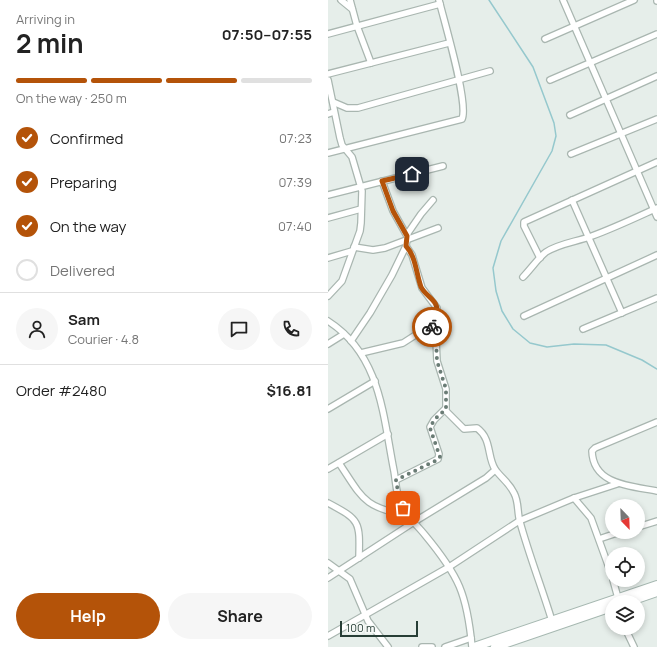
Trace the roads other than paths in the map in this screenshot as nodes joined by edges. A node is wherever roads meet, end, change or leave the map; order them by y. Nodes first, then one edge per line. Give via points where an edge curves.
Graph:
1 (341, 0) edge
2 (350, 0) edge
3 (563, 0) edge
4 (634, 0) edge
5 (440, 2) edge
6 (352, 10) junction
7 (357, 26) junction
8 (574, 26) junction
9 (328, 34) edge
10 (657, 34) edge
11 (545, 39) dead end
12 (450, 43) junction
13 (371, 63) junction
14 (590, 63) junction
15 (490, 71) dead end
16 (328, 74) edge
17 (657, 76) edge
18 (459, 79) junction
19 (328, 80) edge
20 (550, 80) dead end
21 (606, 99) junction
22 (333, 102) junction
23 (334, 112) junction
24 (328, 114) edge
25 (570, 115) dead end
26 (657, 119) edge
27 (621, 135) junction
28 (345, 149) junction
29 (328, 153) edge
30 (571, 154) dead end
31 (657, 162) edge
32 (443, 166) dead end
33 (637, 171) junction
34 (382, 181) junction
35 (361, 186) junction
36 (328, 195) edge
37 (433, 200) dead end
38 (572, 200) junction
39 (361, 209) junction
40 (655, 209) edge
41 (657, 217) edge
42 (328, 218) edge
43 (438, 228) dead end
44 (407, 237) junction
45 (589, 237) junction
46 (406, 246) junction
47 (353, 249) junction
48 (657, 255) edge
49 (328, 258) edge
50 (540, 258) junction
51 (523, 277) dead end
52 (607, 278) junction
53 (328, 296) edge
54 (657, 298) edge
55 (622, 313) junction
56 (524, 316) dead end
57 (328, 321) edge
58 (431, 325) junction
59 (583, 329) dead end
60 (344, 334) junction
61 (351, 341) junction
62 (328, 344) edge
63 (361, 353) junction
64 (375, 380) junction
65 (328, 409) edge
66 (446, 409) junction
67 (657, 422) edge
68 (388, 434) junction
69 (339, 463) junction
70 (328, 469) edge
71 (495, 470) junction
72 (396, 480) junction
73 (617, 484) junction
74 (657, 491) edge
75 (574, 498) junction
76 (328, 503) edge
77 (409, 516) junction
78 (519, 520) junction
79 (657, 521) edge
80 (414, 522) junction
81 (645, 524) edge
82 (605, 537) edge
83 (599, 539) junction
84 (605, 556) edge
85 (359, 558) junction
86 (328, 563) edge
87 (450, 567) junction
88 (340, 571) junction
89 (328, 578) edge
90 (657, 585) edge
91 (657, 592) edge
92 (627, 595) edge
93 (645, 596) edge
94 (605, 603) edge
95 (605, 610) edge
96 (366, 615) junction
97 (552, 621) junction
98 (628, 635) edge
99 (328, 636) edge
100 (471, 638) junction
101 (388, 647) edge
102 (422, 647) edge
103 (432, 647) edge
104 (445, 647) edge
105 (473, 647) edge
106 (495, 647) edge
107 (634, 647) edge

1 - 6 street
2 - 6 street
3 - 8 street
4 - 8 street
5 - 7 street
5 - 12 street
6 - 7 street
7 - 9 street
7 - 13 street
8 - 11 street
8 - 14 street
10 - 14 street
12 - 13 street
12 - 18 street
13 - 16 street
14 - 20 street
14 - 21 street
15 - 18 street
17 - 21 street
18 - 22 street via 358,108 347,108
18 - 28 street via 463,109 460,120
19 - 22 street
21 - 25 street
21 - 27 street
22 - 23 street
23 - 24 street
23 - 28 street
26 - 27 street
27 - 30 street
27 - 33 street
28 - 29 street
28 - 35 street via 352,157
31 - 33 street
32 - 34 street
33 - 38 street
33 - 40 street
34 - 35 street
34 - 44 street via 393,211
35 - 36 street
35 - 39 street
37 - 44 street
38 - 45 street
38 - 50 street via 523,223
39 - 42 street
39 - 47 street via 360,231
40 - 41 street
40 - 45 street
43 - 44 street
44 - 46 street
44 - 47 street via 382,249
45 - 50 street via 554,248
45 - 52 street
46 - 58 street via 412,255 422,288 437,308 436,315 430,321
46 - 61 street via 384,291
47 - 49 street
47 - 53 street via 342,281
48 - 52 street
50 - 51 street
52 - 55 street
52 - 56 street
54 - 55 street
55 - 59 street
57 - 60 street
58 - 63 street via 403,343
58 - 66 street via 436,340 437,361 446,389
60 - 61 street
60 - 62 street
61 - 63 street
63 - 64 street
64 - 65 street
64 - 68 street
66 - 71 street via 454,421 464,429 477,428 482,433
66 - 72 street via 434,420 430,428 439,454 438,459
67 - 73 street via 592,451 595,468
68 - 69 street
68 - 72 street
69 - 70 street
69 - 77 street via 367,502 383,511
71 - 78 street via 507,480 514,492 518,501
71 - 80 street
72 - 77 street via 400,502
73 - 74 street
73 - 75 street
75 - 78 street
75 - 83 street via 591,518
76 - 85 street via 355,520 359,533
77 - 80 street
78 - 87 street
78 - 97 street
79 - 81 street
80 - 85 street
80 - 87 street
82 - 83 street
83 - 84 street
85 - 88 street
86 - 88 street
87 - 96 street
87 - 100 street via 463,593
88 - 89 street
88 - 96 street via 352,582
90 - 92 street
91 - 93 street
94 - 97 street
95 - 106 street
96 - 99 street
96 - 101 street
97 - 105 street
98 - 107 street
100 - 104 street
100 - 105 street
102 - 103 street

